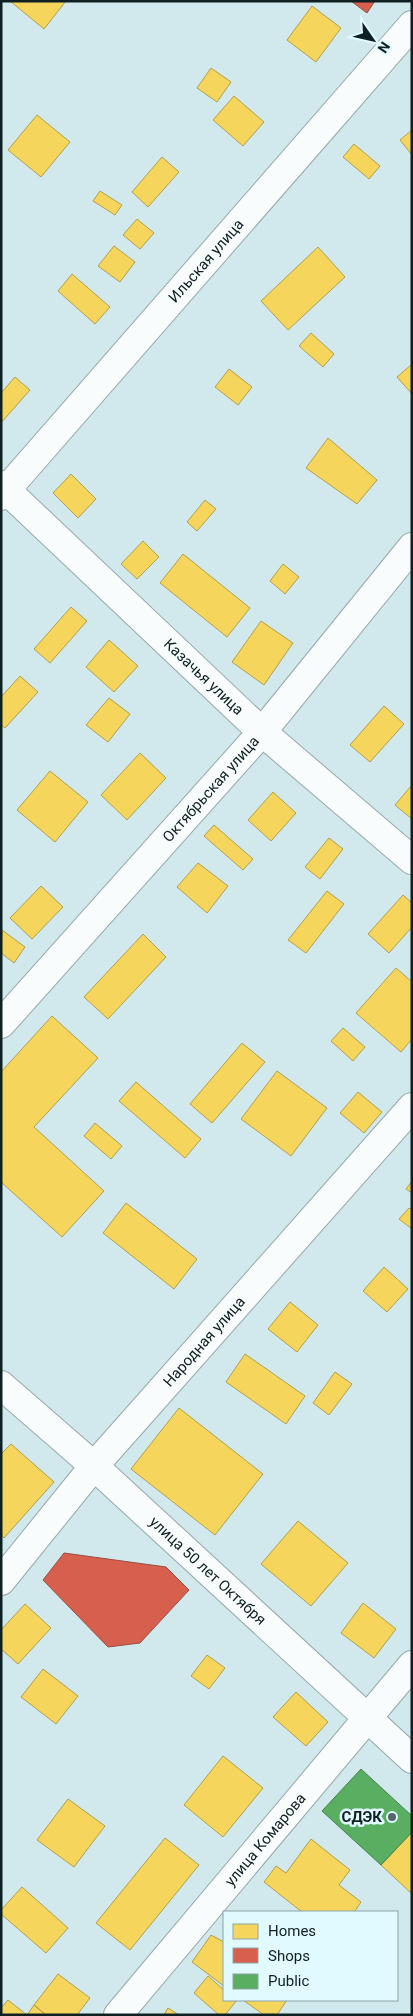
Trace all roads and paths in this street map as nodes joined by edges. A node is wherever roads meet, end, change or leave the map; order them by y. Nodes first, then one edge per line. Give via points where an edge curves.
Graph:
1 (412, 25) edge
2 (3, 490) edge
3 (412, 546) edge
4 (262, 732) junction
5 (412, 860) edge
6 (1, 1024) edge
7 (412, 1107) edge
8 (1, 1384) edge
9 (94, 1466) junction
10 (1, 1581) edge
11 (412, 1665) edge
12 (366, 1718) junction
13 (412, 1760) edge
14 (118, 2015) edge

1 - 2 street, Ильская улица
2 - 4 street, Казачья улица
3 - 4 street, Октябрьская улица
4 - 5 street, Казачья улица
4 - 6 street, Октябрьская улица
7 - 9 street, Народная улица
8 - 9 street, улица 50 лет Октября
9 - 10 street, Народная улица
9 - 12 street, улица 50 лет Октября
11 - 12 street, улица Комарова
12 - 13 street, улица 50 лет Октября
12 - 14 street, улица Комарова

